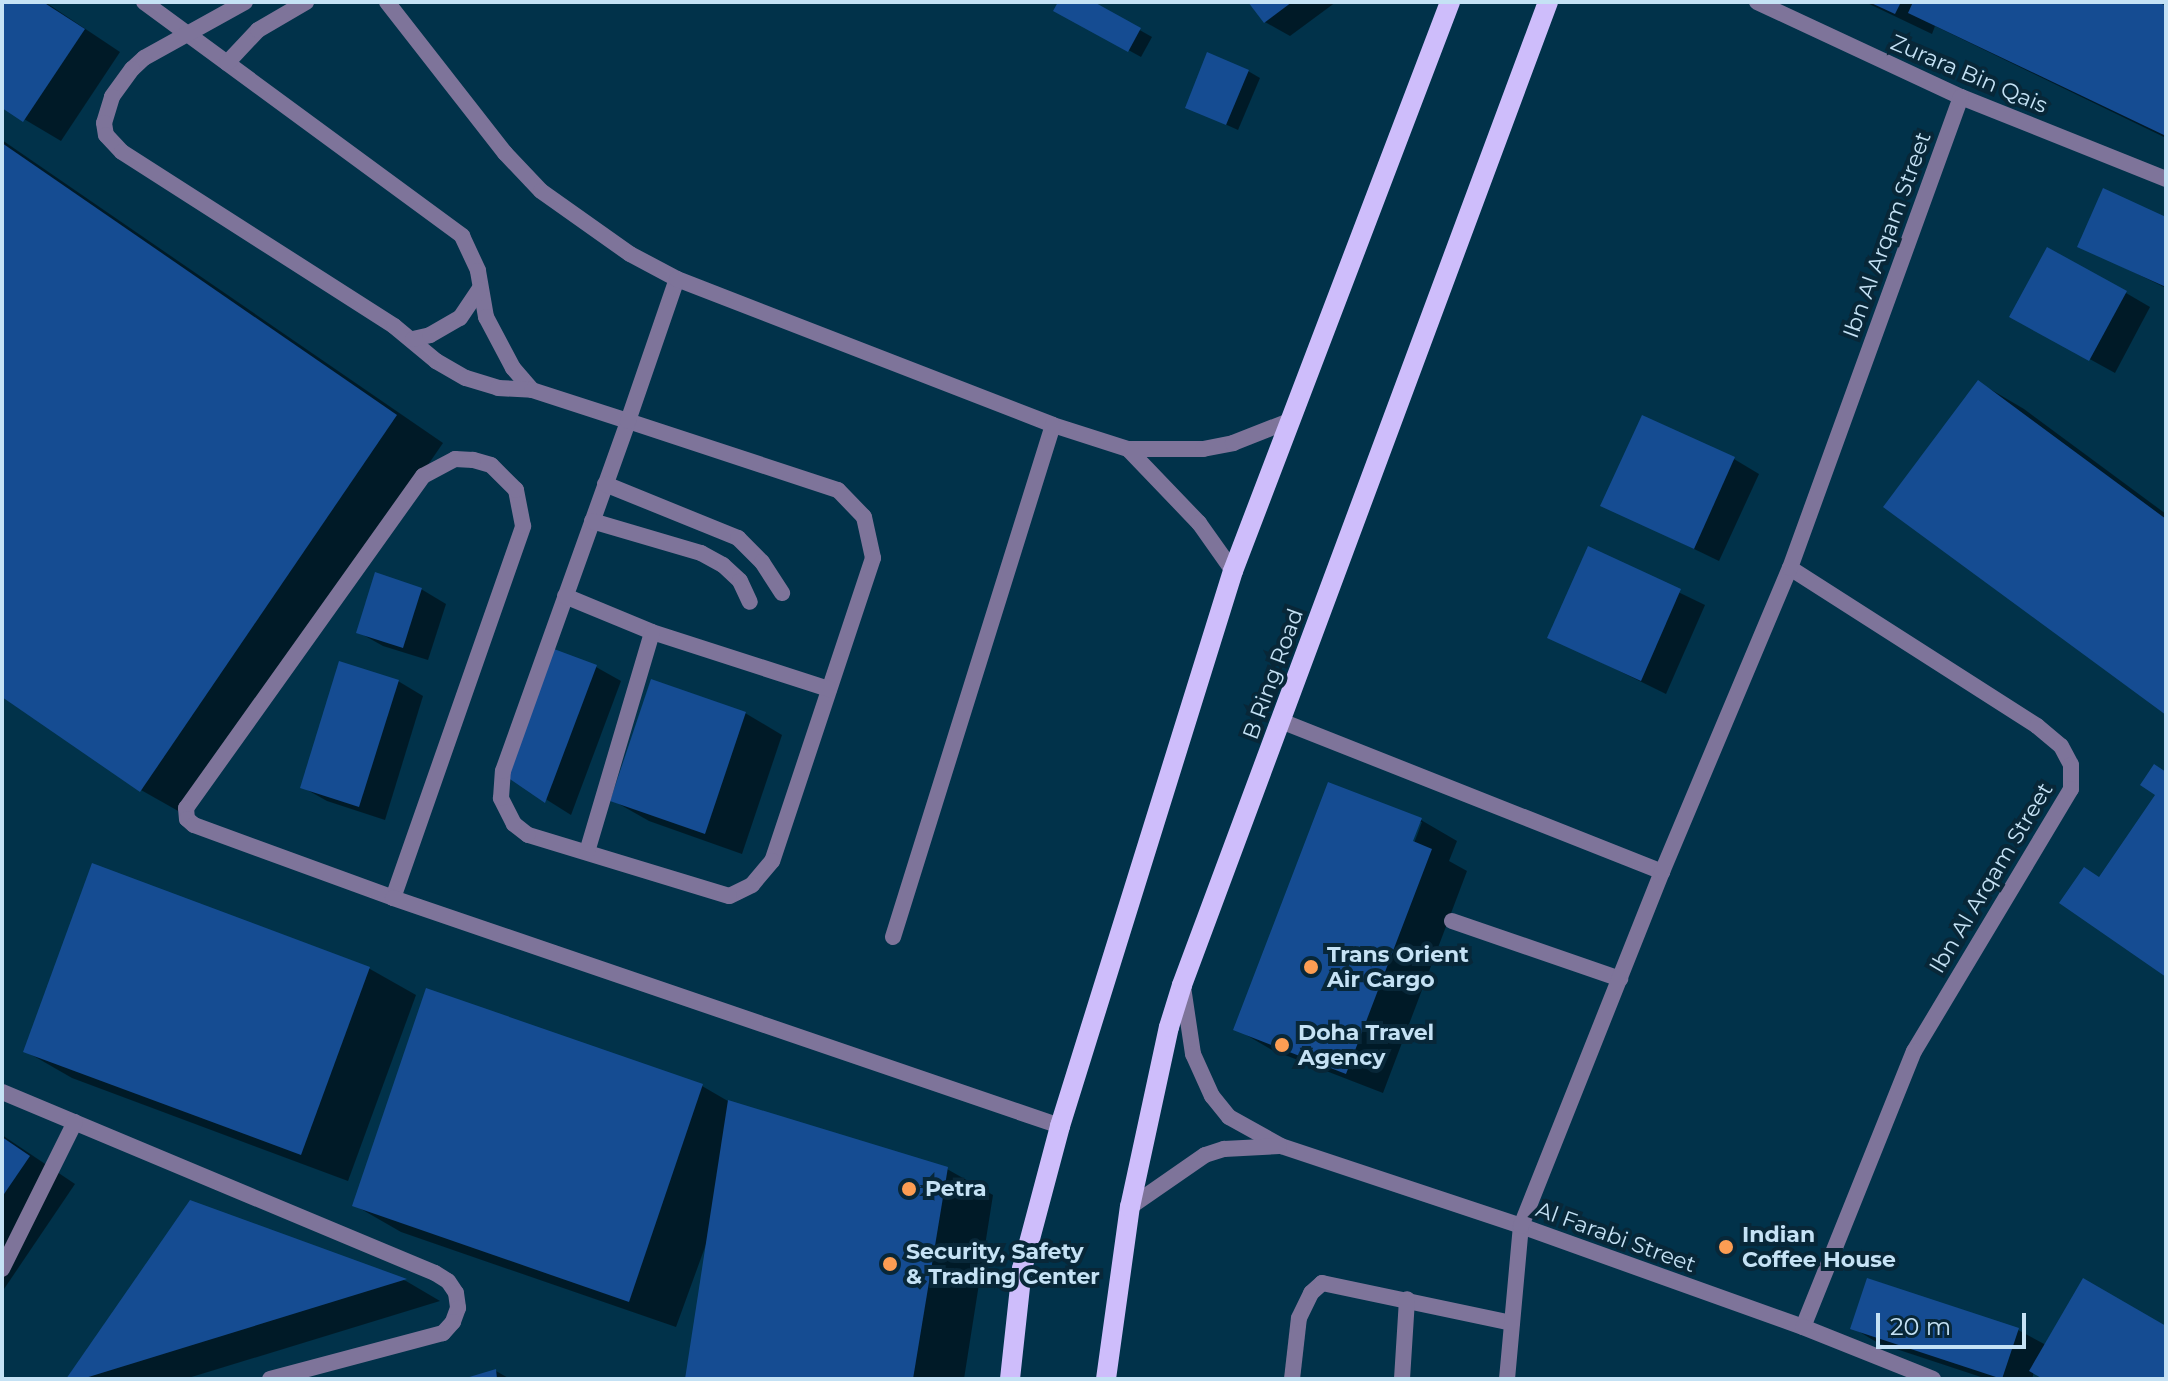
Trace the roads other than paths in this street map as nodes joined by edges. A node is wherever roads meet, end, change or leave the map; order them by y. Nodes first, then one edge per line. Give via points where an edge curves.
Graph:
1 (144, 2) edge
2 (245, 2) edge
3 (306, 2) edge
4 (387, 2) edge
5 (1450, 2) edge
6 (1548, 2) edge
7 (1757, 2) edge
8 (187, 34) junction
9 (227, 63) junction
10 (1961, 97) junction
11 (2166, 179) edge
12 (677, 279) junction
13 (479, 290) junction
14 (413, 339) junction
15 (532, 390) junction
16 (628, 421) junction
17 (1289, 421) junction
18 (1053, 425) junction
19 (1128, 449) junction
20 (605, 484) junction
21 (592, 521) junction
22 (1790, 568) junction
23 (1233, 571) junction
24 (782, 593) dead end
25 (565, 596) junction
26 (750, 602) dead end
27 (652, 632) junction
28 (829, 689) junction
29 (1281, 721) junction
30 (587, 852) junction
31 (1662, 872) junction
32 (393, 898) junction
33 (1452, 921) dead end
34 (893, 937) dead end
35 (1620, 979) junction
36 (1182, 985) junction
37 (2, 1092) edge
38 (75, 1122) junction
39 (1060, 1126) junction
40 (1281, 1146) junction
41 (1130, 1207) junction
42 (1521, 1226) junction
43 (2, 1269) edge
44 (1407, 1299) junction
45 (1512, 1323) junction
46 (1803, 1327) junction
47 (270, 1379) edge
48 (1010, 1379) edge
49 (1106, 1379) edge
50 (1292, 1379) edge
51 (1402, 1379) edge
52 (1507, 1379) edge
53 (1933, 1379) edge

1 - 8 street
2 - 8 street
3 - 9 street via 258,30
4 - 12 street via 541,191 594,231
5 - 17 main road
6 - 29 main road, B Ring Road
7 - 10 street, Zurara Bin Qais
8 - 9 street
8 - 14 street via 144,58 121,82 104,123 113,144
9 - 13 street via 462,236 476,262
10 - 11 street, Zurara Bin Qais
10 - 22 street, Ibn Al Arqam Street
12 - 16 street
12 - 18 street
13 - 14 street via 460,318
13 - 15 street via 498,344
14 - 15 street via 436,361 466,378 498,388
15 - 16 street
16 - 20 street
16 - 28 street via 838,490 853,502 868,527 873,558
17 - 19 street via 1203,449
17 - 23 main road
18 - 19 street
18 - 34 street
19 - 23 street via 1199,523
20 - 21 street
20 - 24 street via 738,538
21 - 25 street
21 - 26 street via 701,553 740,581
22 - 31 street, Ibn Al Arqam Street
22 - 46 street, Ibn Al Arqam Street via 2037,726 2061,746 2071,765 2071,789 1914,1051
23 - 39 main road
25 - 27 street
25 - 30 street via 503,771 501,798 514,824 528,835
27 - 28 street
27 - 30 street
28 - 30 street via 772,861 752,885 729,896
29 - 31 street
29 - 36 main road, B Ring Road
31 - 35 street, Ibn Al Arqam Street
32 - 32 street via 523,526 516,490 491,465 473,460 455,459 423,476 186,808 194,825
32 - 39 street
33 - 35 street
35 - 42 street, Ibn Al Arqam Street
36 - 40 street, Al Farabi Street via 1193,1054 1212,1096 1229,1117
36 - 41 main road, B Ring Road
37 - 38 street
38 - 43 street
38 - 47 street via 435,1273 456,1293 458,1308 443,1333
39 - 48 main road via 1022,1269
40 - 41 street, Al Farabi Street via 1205,1155
40 - 42 street, Al Farabi Street
41 - 49 main road, B Ring Road
42 - 45 street, Ibn Al Arqam Street
42 - 46 street, Al Farabi Street
44 - 45 street
44 - 50 street via 1322,1283 1299,1318
44 - 51 street
45 - 52 street, Ibn Al Arqam Street
46 - 53 street, Al Farabi Street

